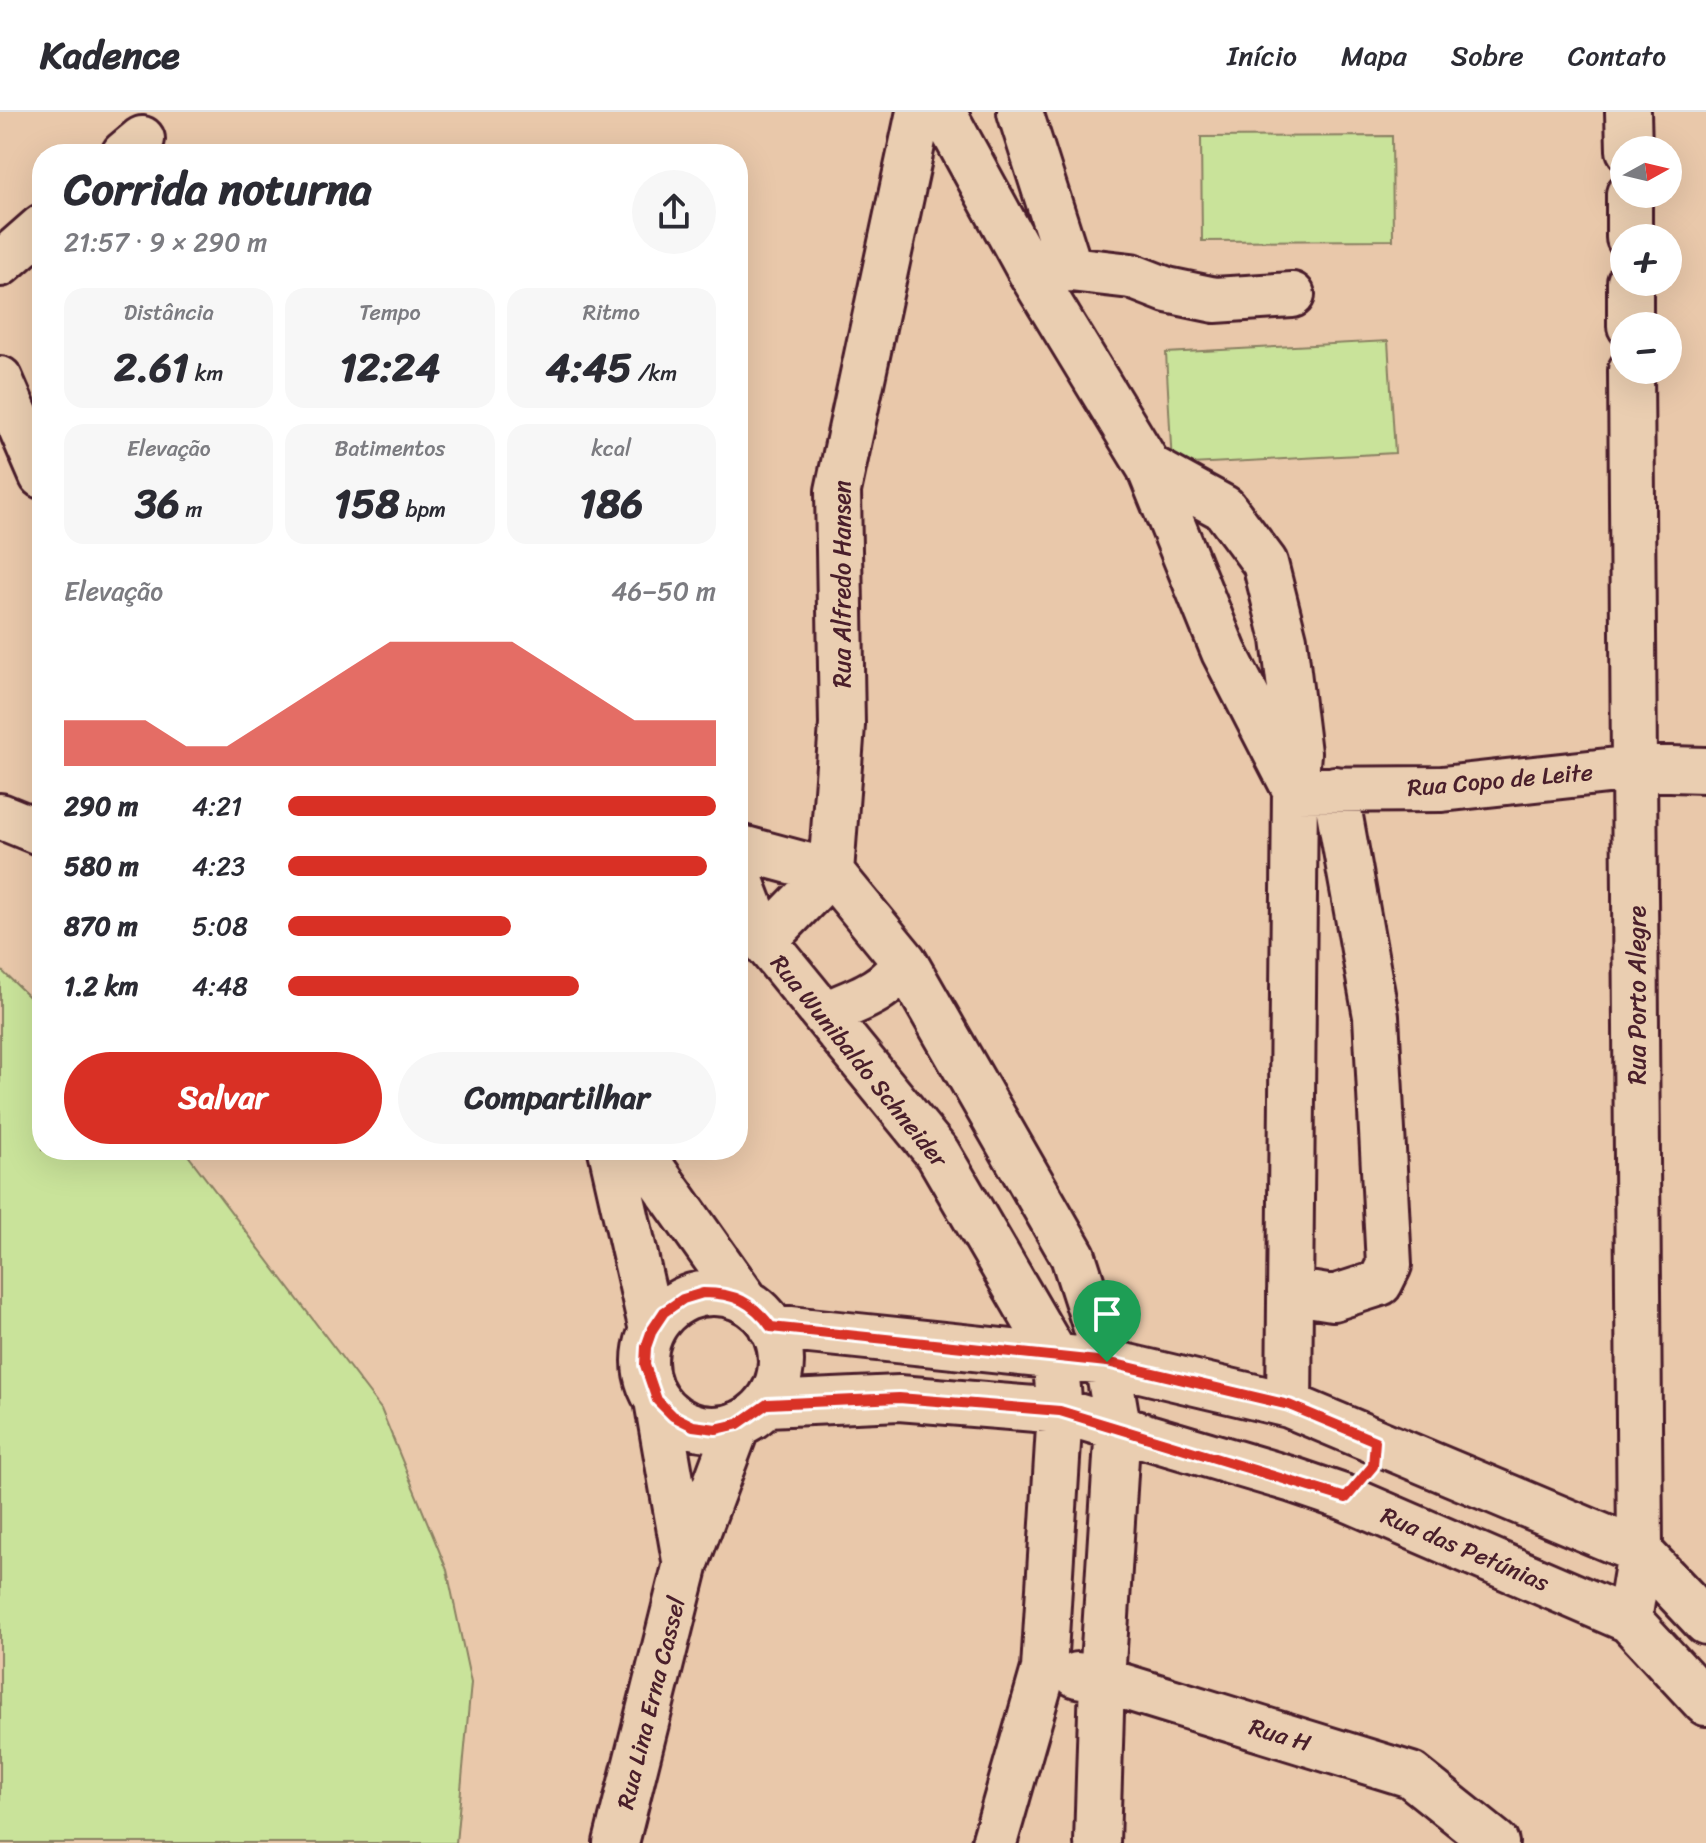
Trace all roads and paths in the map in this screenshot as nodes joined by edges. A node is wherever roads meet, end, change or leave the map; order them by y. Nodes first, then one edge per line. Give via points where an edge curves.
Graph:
1 (919, 112) edge
2 (943, 112) edge
3 (1020, 112) edge
4 (1628, 112) edge
5 (1629, 136) edge
6 (32, 236) edge
7 (0, 264) edge
8 (1051, 271) junction
9 (1292, 295) dead end
10 (0, 379) edge
11 (1631, 384) edge
12 (32, 453) edge
13 (1149, 467) junction
14 (1635, 768) junction
15 (1706, 770) edge
16 (1315, 790) junction
17 (0, 816) edge
18 (32, 829) edge
19 (748, 850) edge
20 (831, 872) junction
21 (748, 899) edge
22 (764, 941) junction
23 (904, 961) junction
24 (824, 1014) junction
25 (613, 1160) edge
26 (646, 1160) edge
27 (1290, 1291) junction
28 (759, 1314) junction
29 (652, 1330) junction
30 (1055, 1355) junction
31 (1107, 1362) junction
32 (657, 1400) junction
33 (1289, 1405) junction
34 (1060, 1411) junction
35 (752, 1414) junction
36 (1118, 1426) junction
37 (1375, 1441) junction
38 (1346, 1498) junction
39 (1640, 1552) junction
40 (686, 1563) junction
41 (1629, 1620) junction
42 (1706, 1622) edge
43 (1044, 1669) junction
44 (1102, 1680) junction
45 (1706, 1703) edge
46 (616, 1843) edge
47 (994, 1843) edge
48 (1097, 1843) edge
49 (1496, 1843) edge

1 - 20 street, Rua Alfredo Hansen via 838,491 842,725
2 - 8 street
3 - 8 street
4 - 5 street
6 - 7 street
8 - 9 street via 1131,276 1215,300
8 - 13 street
10 - 12 street
11 - 14 street, Rua Porto Alegre
13 - 16 street via 1224,652
13 - 16 street via 1224,508 1265,563 1284,639 1298,753
14 - 15 street, Rua Copo de Leite
14 - 16 street, Rua Copo de Leite via 1442,789
14 - 39 street, Rua Porto Alegre
16 - 27 street
16 - 27 street via 1376,1016 1389,1265 1380,1283 1333,1298
17 - 18 street
19 - 20 street
20 - 22 street
20 - 23 street
21 - 22 street, Rua Wunibaldo Schneider
22 - 24 street, Rua Wunibaldo Schneider
23 - 24 street via 897,976 878,992
23 - 31 street via 1073,1256
24 - 30 street, Rua Wunibaldo Schneider via 938,1154
25 - 29 street
26 - 28 street
27 - 33 street
28 - 29 street via 726,1293 703,1293 664,1312
28 - 30 street
28 - 35 street via 779,1347 780,1369
29 - 32 street via 645,1365
30 - 31 street
30 - 34 street, Rua Wunibaldo Schneider
31 - 33 street
31 - 36 street
32 - 35 street via 693,1426 716,1429
32 - 40 street
33 - 37 street
34 - 35 street, Rua das Petúnias via 899,1398
34 - 36 street, Rua das Petúnias
34 - 43 street, Rua Wunibaldo Schneider
35 - 40 street, Rua Lina Erna Cassel
36 - 38 street, Rua das Petúnias
36 - 44 street
37 - 38 street via 1373,1466
37 - 39 street
38 - 41 street, Rua das Petúnias
39 - 41 street, Rua Porto Alegre
39 - 42 street
40 - 46 street, Rua Lina Erna Cassel
41 - 45 street, Rua das Petúnias
43 - 44 street, Rua H
43 - 47 street, Rua Wunibaldo Schneider
44 - 48 street
44 - 49 street, Rua H via 1411,1775

